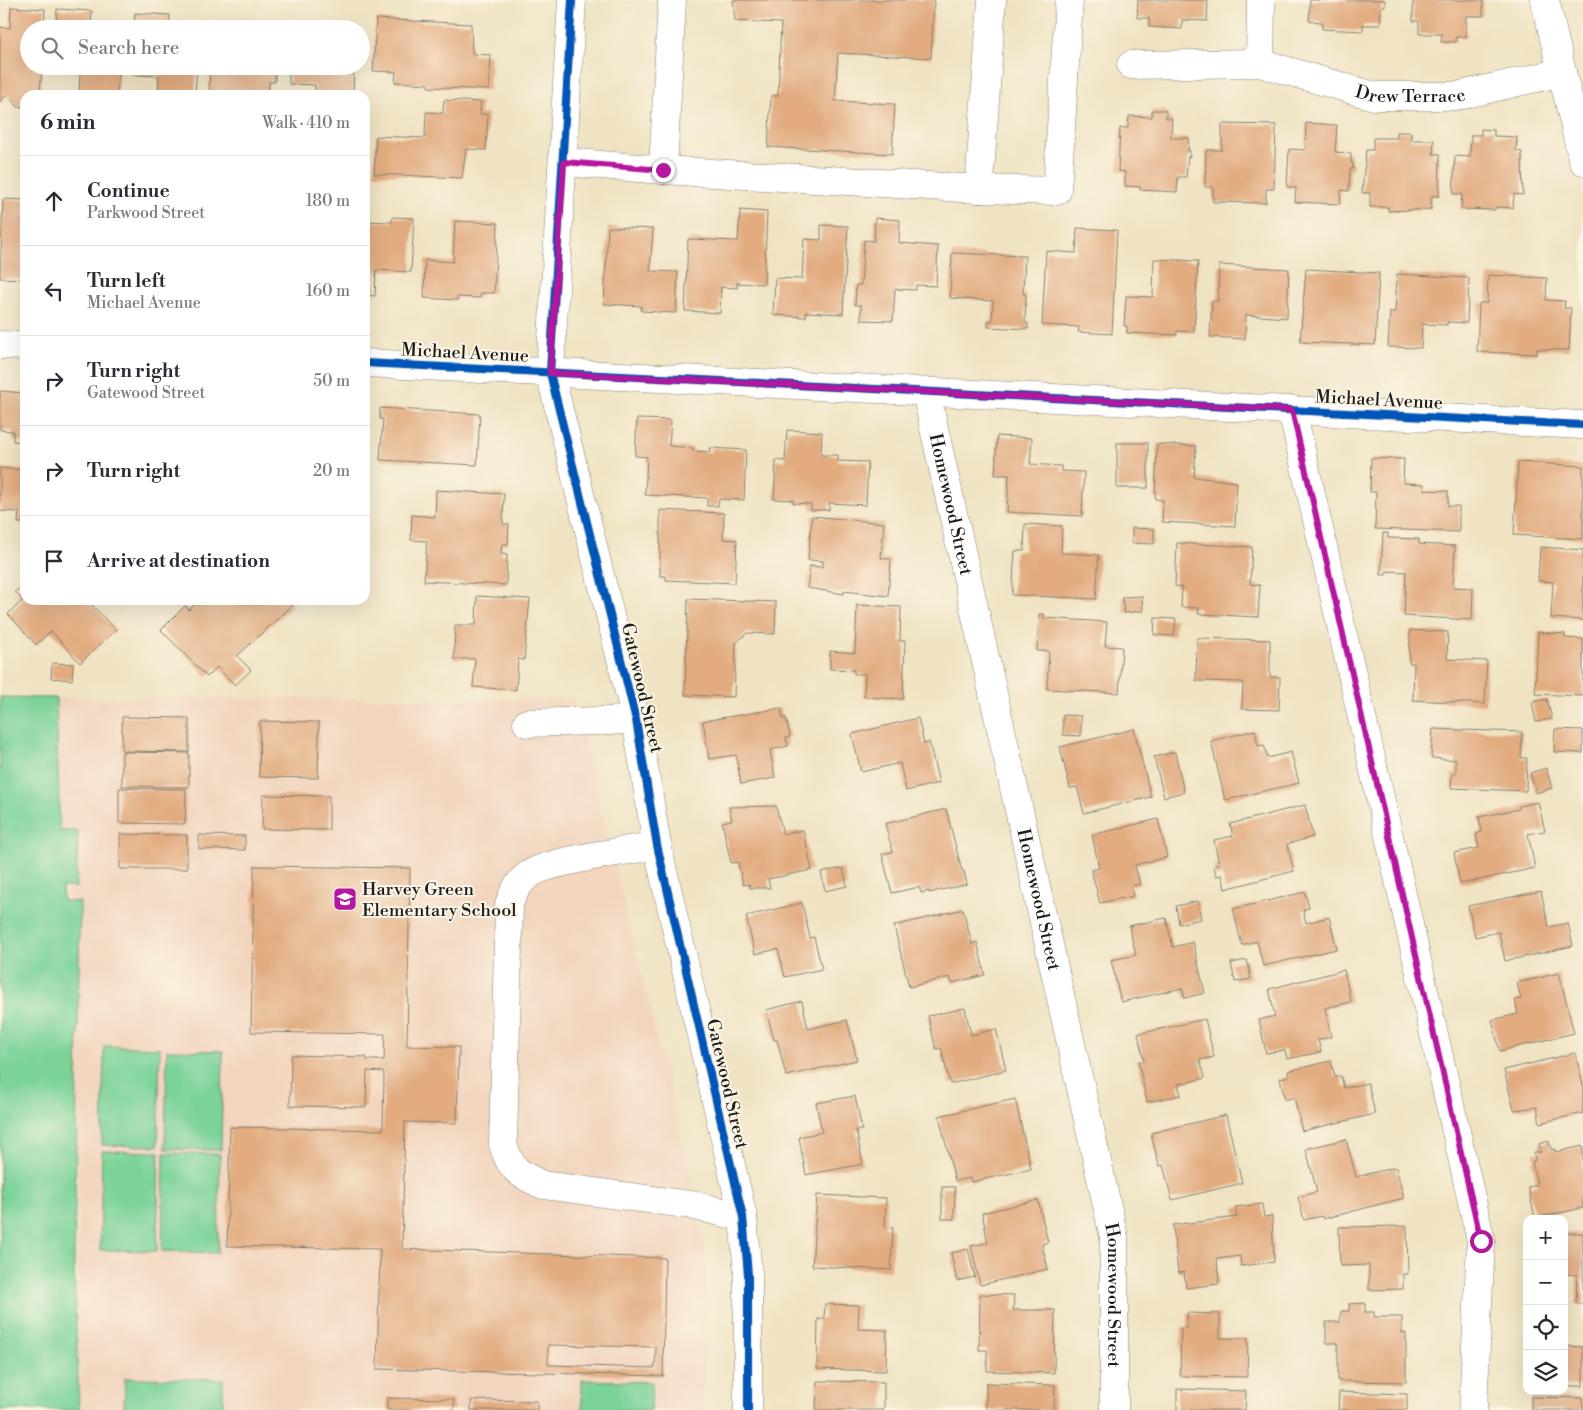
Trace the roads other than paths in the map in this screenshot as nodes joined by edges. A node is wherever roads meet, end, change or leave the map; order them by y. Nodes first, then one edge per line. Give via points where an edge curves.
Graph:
1 (572, 0) edge
2 (672, 0) edge
3 (992, 0) edge
4 (1069, 0) edge
5 (1261, 0) edge
6 (1545, 0) edge
7 (1260, 63) junction
8 (1131, 65) dead end
9 (1562, 72) junction
10 (1583, 161) edge
11 (564, 162) junction
12 (663, 170) junction
13 (979, 189) junction
14 (0, 345) edge
15 (20, 346) edge
16 (370, 364) edge
17 (550, 373) junction
18 (926, 392) junction
19 (1292, 410) junction
20 (1583, 425) edge
21 (636, 720) junction
22 (527, 723) dead end
23 (657, 846) junction
24 (743, 1217) junction
25 (748, 1410) edge
26 (1114, 1410) edge
27 (1473, 1410) edge

1 - 11 street, Gatewood Street
2 - 12 street
3 - 13 street
4 - 13 street via 1057,191
5 - 7 street
6 - 9 street
7 - 8 street, Drew Terrace
7 - 9 street, Drew Terrace via 1374,96 1457,96
9 - 10 street
11 - 12 street
11 - 17 street, Gatewood Street
12 - 13 street
14 - 15 street
16 - 17 street, Michael Avenue
17 - 18 street, Michael Avenue
17 - 21 street, Gatewood Street
18 - 19 street, Michael Avenue
18 - 26 street, Homewood Street via 1114,1237
19 - 20 street, Michael Avenue
19 - 27 street via 1481,1241
21 - 22 street
21 - 23 street, Gatewood Street
23 - 24 street, Gatewood Street
23 - 24 street via 554,865 531,873 516,886 509,904 503,1144 508,1162 523,1176 543,1185 691,1205
24 - 25 street, Gatewood Street via 748,1275

